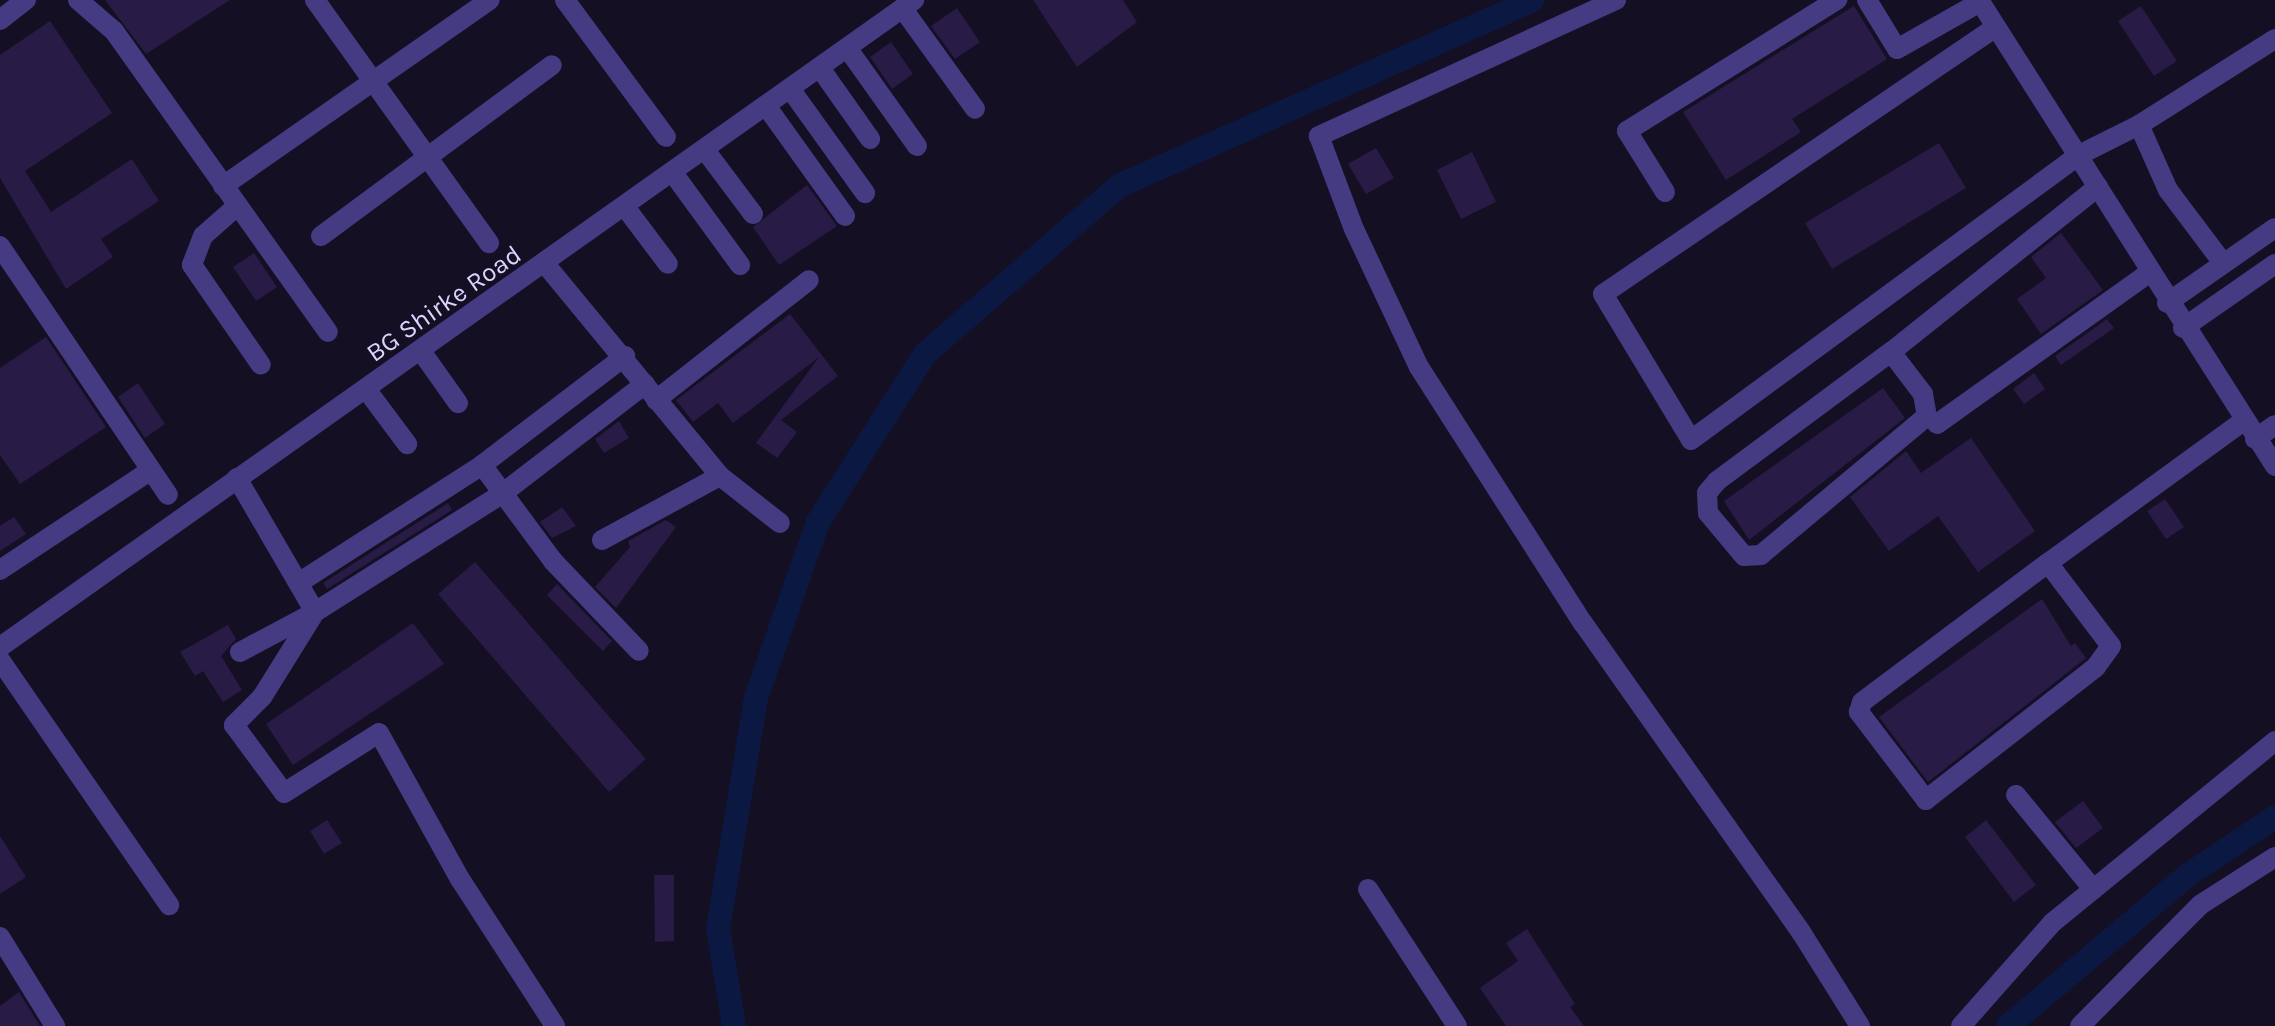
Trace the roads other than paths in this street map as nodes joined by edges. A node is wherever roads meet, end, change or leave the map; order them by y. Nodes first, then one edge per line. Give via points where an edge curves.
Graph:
1 (26, 0) edge
2 (78, 0) edge
3 (490, 0) edge
4 (565, 0) edge
5 (1616, 0) edge
6 (1837, 0) edge
7 (1867, 0) edge
8 (319, 1) edge
9 (1980, 1) edge
10 (908, 4) edge
11 (0, 20) edge
12 (1996, 27) junction
13 (2275, 39) edge
14 (848, 49) junction
15 (552, 65) dead end
16 (820, 68) junction
17 (373, 81) junction
18 (791, 90) junction
19 (767, 107) junction
20 (975, 109) dead end
21 (2139, 125) junction
22 (666, 137) dead end
23 (870, 139) dead end
24 (917, 146) dead end
25 (705, 150) junction
26 (2077, 156) junction
27 (428, 157) junction
28 (673, 173) junction
29 (223, 186) junction
30 (2098, 187) junction
31 (1665, 192) dead end
32 (865, 193) dead end
33 (237, 206) junction
34 (625, 207) junction
35 (753, 214) dead end
36 (845, 216) dead end
37 (2275, 228) edge
38 (321, 236) dead end
39 (489, 243) dead end
40 (1, 249) edge
41 (668, 264) dead end
42 (2275, 264) edge
43 (546, 265) junction
44 (740, 265) dead end
45 (2215, 269) junction
46 (2149, 273) junction
47 (809, 280) dead end
48 (2167, 303) junction
49 (2183, 328) junction
50 (328, 332) dead end
51 (421, 351) junction
52 (1891, 352) junction
53 (625, 356) junction
54 (261, 365) dead end
55 (366, 389) junction
56 (650, 392) junction
57 (458, 403) dead end
58 (2242, 422) junction
59 (1937, 424) dead end
60 (2275, 425) edge
61 (2255, 439) junction
62 (407, 444) dead end
63 (482, 465) junction
64 (2275, 466) edge
65 (151, 470) junction
66 (720, 476) junction
67 (237, 478) junction
68 (503, 493) junction
69 (168, 495) dead end
70 (780, 523) dead end
71 (602, 540) dead end
72 (2048, 563) junction
73 (0, 570) edge
74 (300, 582) junction
75 (315, 612) junction
76 (0, 647) edge
77 (639, 651) dead end
78 (240, 652) dead end
79 (0, 660) edge
80 (2275, 741) edge
81 (2016, 795) dead end
82 (2275, 857) edge
83 (1368, 889) dead end
84 (2093, 889) junction
85 (169, 905) dead end
86 (0, 937) edge
87 (55, 1026) edge
88 (555, 1026) edge
89 (1457, 1026) edge
90 (1860, 1026) edge
91 (1961, 1026) edge
92 (2080, 1026) edge

1 - 11 street
2 - 29 street via 114,31
3 - 17 street
4 - 22 street
5 - 90 street via 1319,136 1354,229 1419,367 1583,623 1801,932
6 - 31 street via 1627,131
7 - 9 street via 1897,49
8 - 17 street
9 - 12 street
10 - 14 street, BG Shirke Road
10 - 20 street
12 - 26 street
12 - 26 street via 1603,294 1691,440
13 - 21 street
14 - 16 street, BG Shirke Road
14 - 24 street
15 - 27 street
16 - 18 street, BG Shirke Road
16 - 23 street
17 - 27 street
17 - 29 street
18 - 19 street, BG Shirke Road
18 - 32 street
19 - 25 street, BG Shirke Road
19 - 36 street
21 - 26 street
21 - 45 street via 2168,190
25 - 28 street, BG Shirke Road
25 - 35 street
26 - 30 street
27 - 38 street
27 - 39 street
28 - 34 street, BG Shirke Road
28 - 44 street
29 - 33 street
30 - 46 street
30 - 52 street
33 - 50 street
33 - 54 street via 203,236 192,265
34 - 41 street
34 - 43 street, BG Shirke Road
37 - 45 street
40 - 65 street
42 - 49 street
43 - 51 street, BG Shirke Road
43 - 53 street
45 - 48 street
46 - 48 street
46 - 59 street
47 - 56 street
48 - 49 street
49 - 58 street
51 - 55 street, BG Shirke Road
51 - 57 street
52 - 52 street via 1707,493 1708,513 1744,556 1761,555 1927,416 1923,394
53 - 56 street
53 - 63 street
55 - 62 street
55 - 67 street, BG Shirke Road
56 - 66 street
56 - 68 street
58 - 61 street
58 - 72 street
60 - 61 street
61 - 64 street
63 - 68 street
63 - 74 street
65 - 69 street
65 - 73 street
66 - 70 street
66 - 71 street
67 - 74 street
67 - 76 street, BG Shirke Road
68 - 75 street
68 - 77 street via 553,561
72 - 72 street via 1862,702 1859,712 1926,800 2096,667 2111,646
74 - 75 street
75 - 78 street
75 - 88 street via 262,697 234,725 284,793 379,733 460,879
79 - 85 street
80 - 84 street
81 - 84 street
82 - 92 street via 2200,905
83 - 89 street
84 - 91 street via 2052,923
86 - 87 street

